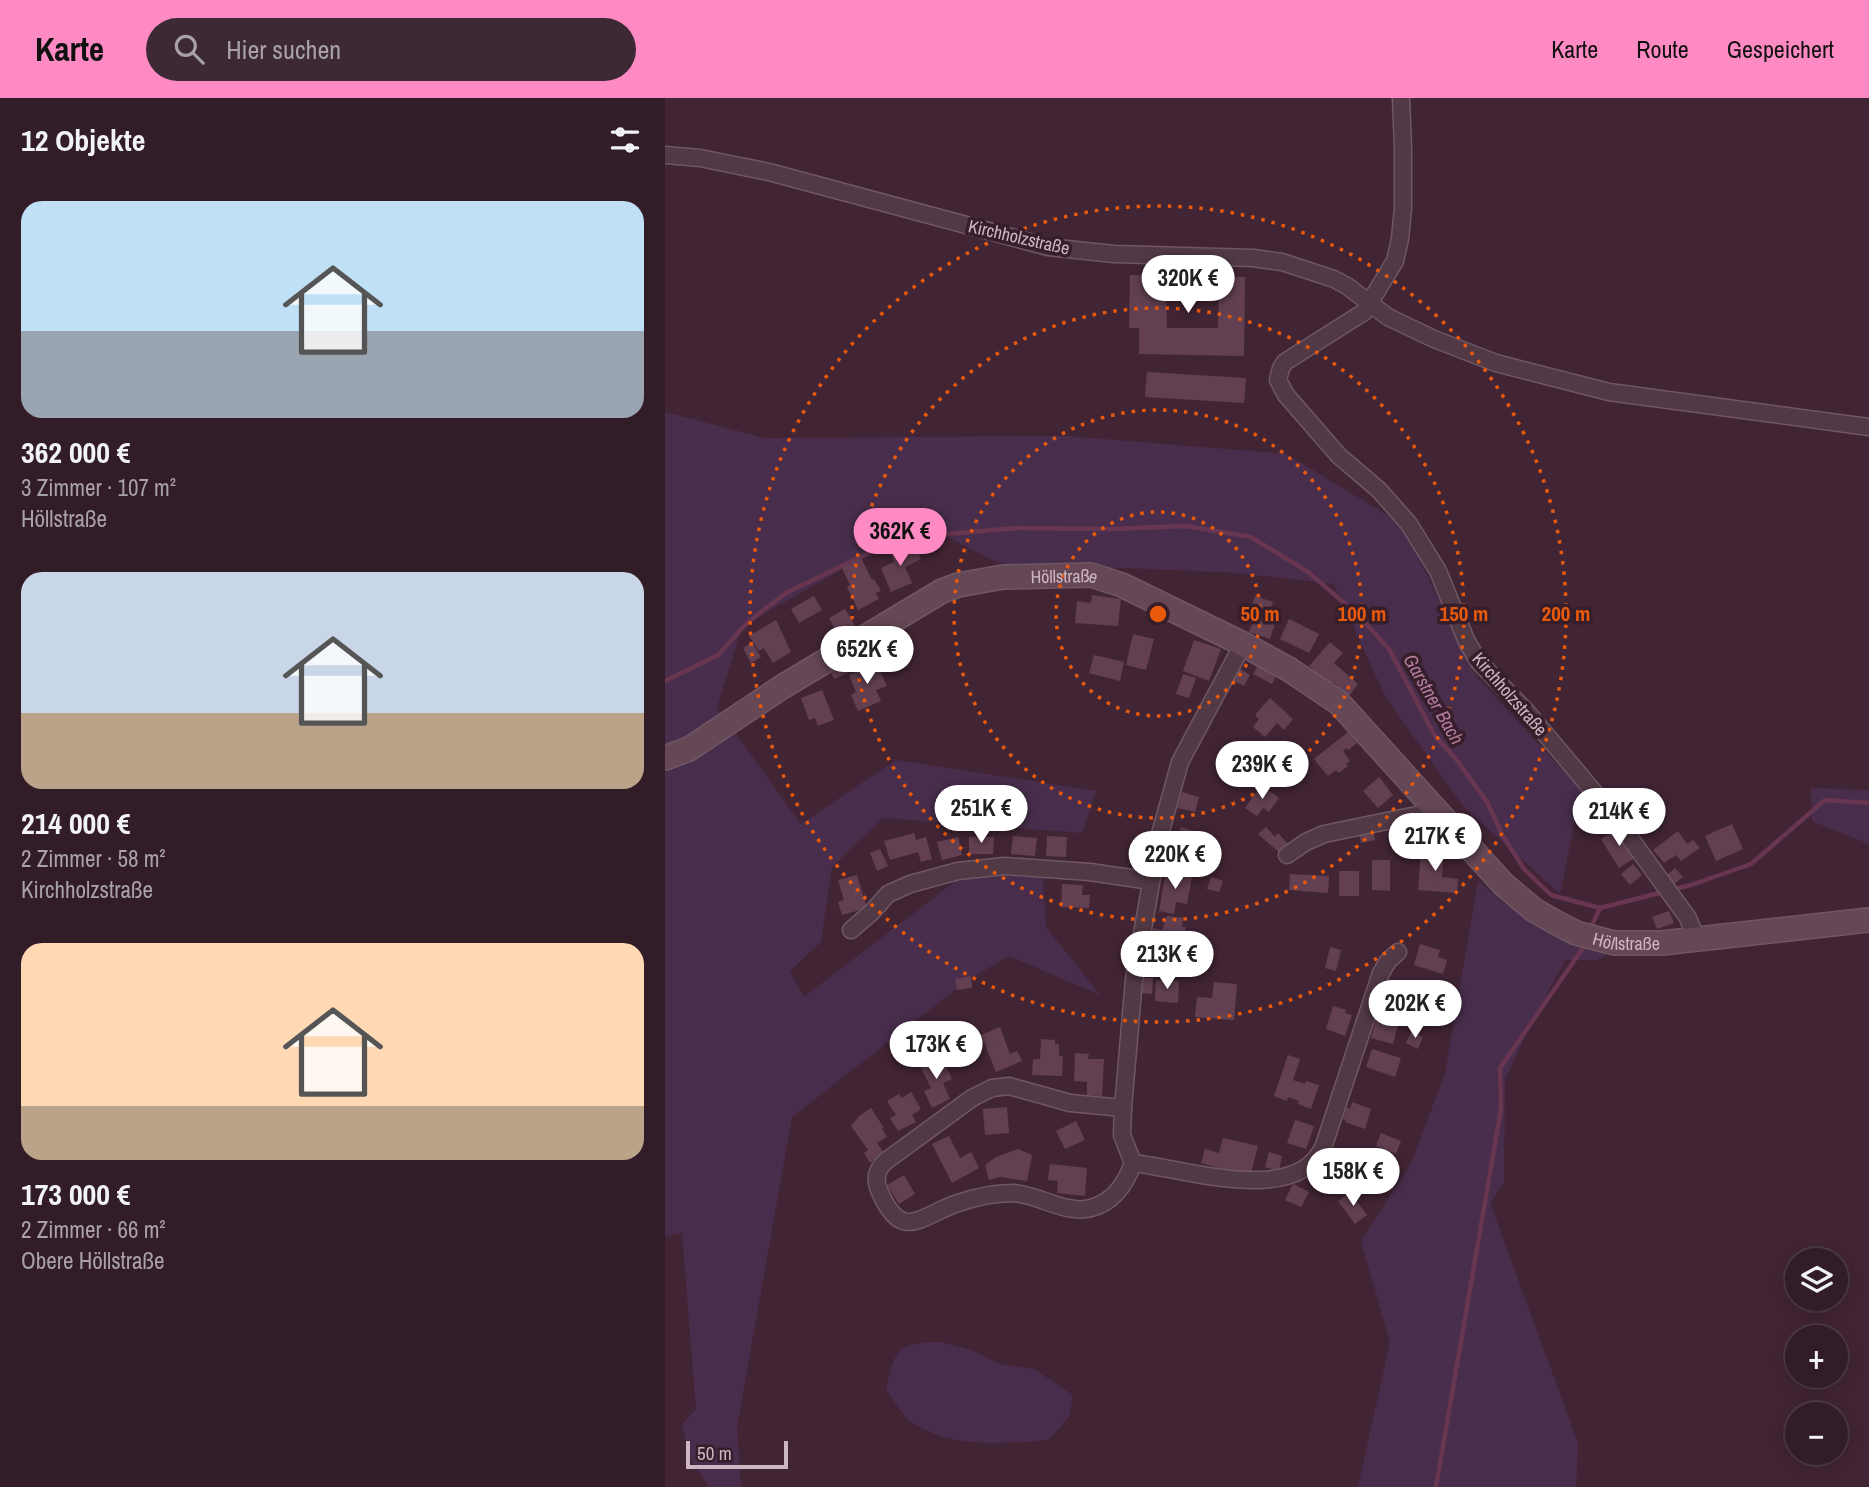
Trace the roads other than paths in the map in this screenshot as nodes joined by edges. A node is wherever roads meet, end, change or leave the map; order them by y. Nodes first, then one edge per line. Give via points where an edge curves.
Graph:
1 (1401, 98) edge
2 (665, 155) edge
3 (1371, 305) junction
4 (1869, 427) edge
5 (1243, 644) junction
6 (665, 758) edge
7 (1433, 807) junction
8 (1287, 855) dead end
9 (1151, 881) junction
10 (1869, 920) edge
11 (851, 930) dead end
12 (1696, 939) junction
13 (1398, 951) dead end
14 (1123, 1108) junction
15 (1133, 1163) junction

1 - 3 street via 1401,239 1392,268
2 - 3 street, Kirchholzstraße via 769,172 1048,247 1282,262 1333,279
3 - 4 street, Kirchholzstraße via 1406,326 1496,363 1609,392
3 - 12 street, Kirchholzstraße via 1355,320 1285,362 1279,374 1281,388 1326,443 1409,524 1438,571 1479,662 1533,718 1614,816 1679,906
5 - 6 street, Höllstraße via 1122,585 1091,575 980,580 950,588 917,605 689,749
5 - 7 street, Höllstraße via 1339,703
5 - 9 street via 1180,762
7 - 8 street via 1325,834
7 - 12 street, Höllstraße via 1518,898 1565,928 1614,943
9 - 11 street via 1005,866 958,871 888,894
9 - 14 street via 1134,979
10 - 12 street, Höllstraße
13 - 15 street via 1381,973 1316,1161 1292,1174 1264,1181
14 - 15 street via 1122,1135
14 - 15 street via 1070,1103 1009,1086 992,1088 886,1161 876,1183 892,1212 912,1223 964,1201 1011,1193 1084,1209 1098,1206 1116,1193

